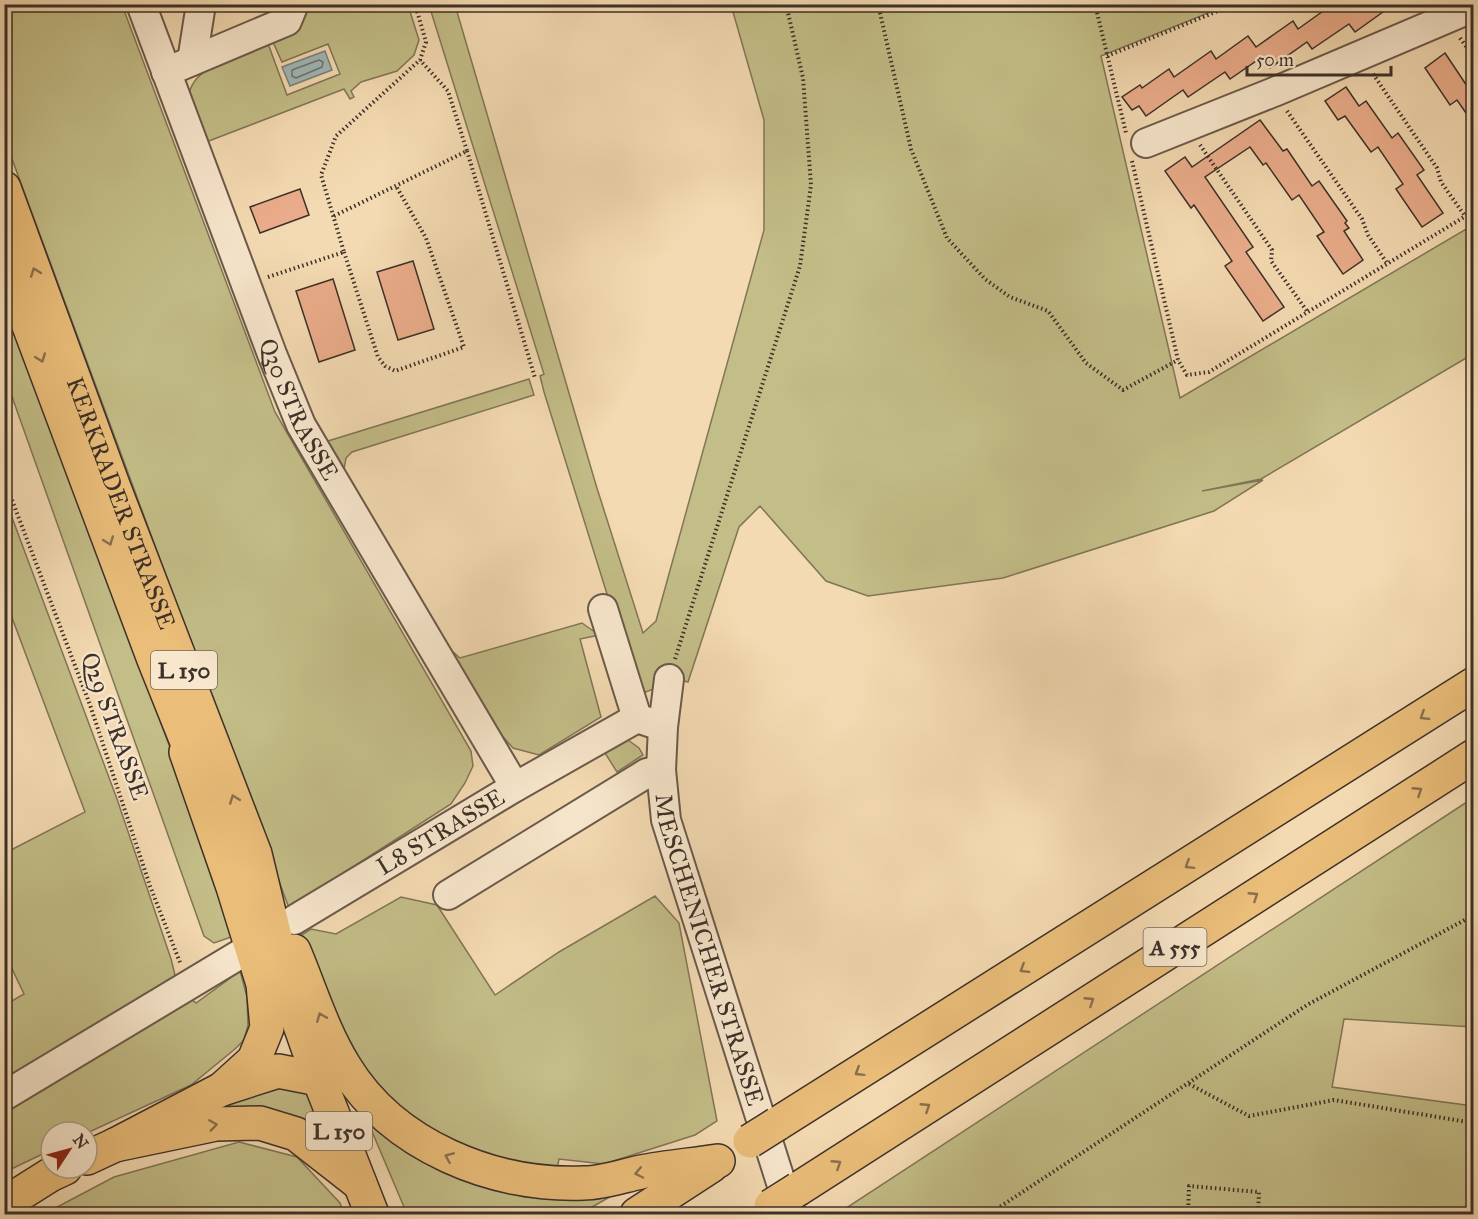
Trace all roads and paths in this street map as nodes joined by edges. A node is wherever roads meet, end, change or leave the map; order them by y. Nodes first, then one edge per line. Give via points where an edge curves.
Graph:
1 (141, 4) edge
2 (201, 4) edge
3 (294, 4) edge
4 (415, 4) edge
5 (786, 4) edge
6 (878, 4) edge
7 (1095, 4) edge
8 (1235, 4) edge
9 (1473, 7) edge
10 (1107, 56) junction
11 (1361, 56) junction
12 (420, 60) junction
13 (179, 66) junction
14 (1274, 92) junction
15 (1188, 126) junction
16 (1134, 144) junction
17 (467, 151) junction
18 (396, 186) junction
19 (4, 188) edge
20 (1473, 211) edge
21 (334, 216) junction
22 (1465, 216) junction
23 (344, 252) junction
24 (4, 259) edge
25 (1387, 263) junction
26 (247, 284) junction
27 (1307, 311) junction
28 (1178, 360) junction
29 (535, 378) dead end
30 (4, 479) edge
31 (603, 609) dead end
32 (153, 657) junction
33 (669, 679) joint
34 (1473, 684) edge
35 (650, 722) junction
36 (1473, 756) edge
37 (661, 770) junction
38 (515, 786) junction
39 (255, 854) junction
40 (447, 895) dead end
41 (1473, 915) edge
42 (294, 920) dead end
43 (242, 953) dead end
44 (190, 985) junction
45 (288, 991) junction
46 (319, 1079) junction
47 (1189, 1084) junction
48 (222, 1089) junction
49 (4, 1096) edge
50 (1473, 1123) edge
51 (101, 1152) edge
52 (718, 1161) junction
53 (42, 1180) edge
54 (360, 1184) junction
55 (4, 1204) edge
56 (779, 1206) edge
57 (372, 1215) edge
58 (637, 1215) edge
59 (989, 1215) edge
60 (1188, 1215) edge
61 (1258, 1215) edge

1 - 13 street, Q30 STRASSE
2 - 13 street
3 - 13 street via 287,21
4 - 12 path via 426,42
5 - 33 path via 802,78 812,185 800,266
6 - 28 path via 911,148 947,238 985,279 1010,297 1048,311 1086,363 1123,390
7 - 10 path
8 - 10 path
9 - 11 street
10 - 16 path
11 - 14 street
11 - 22 path
12 - 17 path via 448,91
12 - 21 path via 336,136 321,176
13 - 26 street, Q30 STRASSE
14 - 15 street
14 - 25 path via 1362,219
15 - 16 street
15 - 27 path via 1272,250 1271,261
16 - 28 path
17 - 18 path
17 - 29 path
18 - 21 path
18 - 23 path via 426,238 464,347 395,371 386,366 378,357
39 -> 19 main road, KERKRADER STRASSE / L 150
20 - 22 path
21 - 23 path
22 - 25 path
23 - 26 path
24 -> 32 main road, KERKRADER STRASSE / L 150
25 - 27 path
26 - 38 street, Q30 STRASSE via 301,425
27 - 28 path via 1209,372 1187,375
30 - 44 path, Q29 STRASSE via 90,705 172,946
31 - 35 street
32 - 45 main road, KERKRADER STRASSE / L 150
32 - 48 main road via 263,984 267,1028 254,1060
33 - 35 street, MESCHENICHER STRASSE
34 -> 52 main road, A 555
35 - 37 street, MESCHENICHER STRASSE
35 - 38 street, L8 STRASSE via 587,745
56 -> 36 main road, A 555
37 - 40 street via 646,773
37 - 56 street, MESCHENICHER STRASSE via 666,820
38 - 42 street, L8 STRASSE
39 - 45 main road, KERKRADER STRASSE / L 150
52 -> 39 main road via 585,1184 555,1183 477,1168 443,1155 414,1136 364,1093 334,1050
41 - 47 path via 1307,1005
43 - 44 street
44 - 49 street
45 - 46 main road, KERKRADER STRASSE / L 150
46 - 48 main road via 278,1071
46 - 54 main road, KERKRADER STRASSE / L 150
47 - 50 path via 1249,1116 1334,1100
47 - 59 path
48 - 51 main road
51 -> 54 main road via 216,1124 260,1124 296,1134
52 - 58 main road, A 555
53 - 55 main road
54 - 57 main road, KERKRADER STRASSE / L 150
60 - 61 path via 1189,1186 1259,1192

